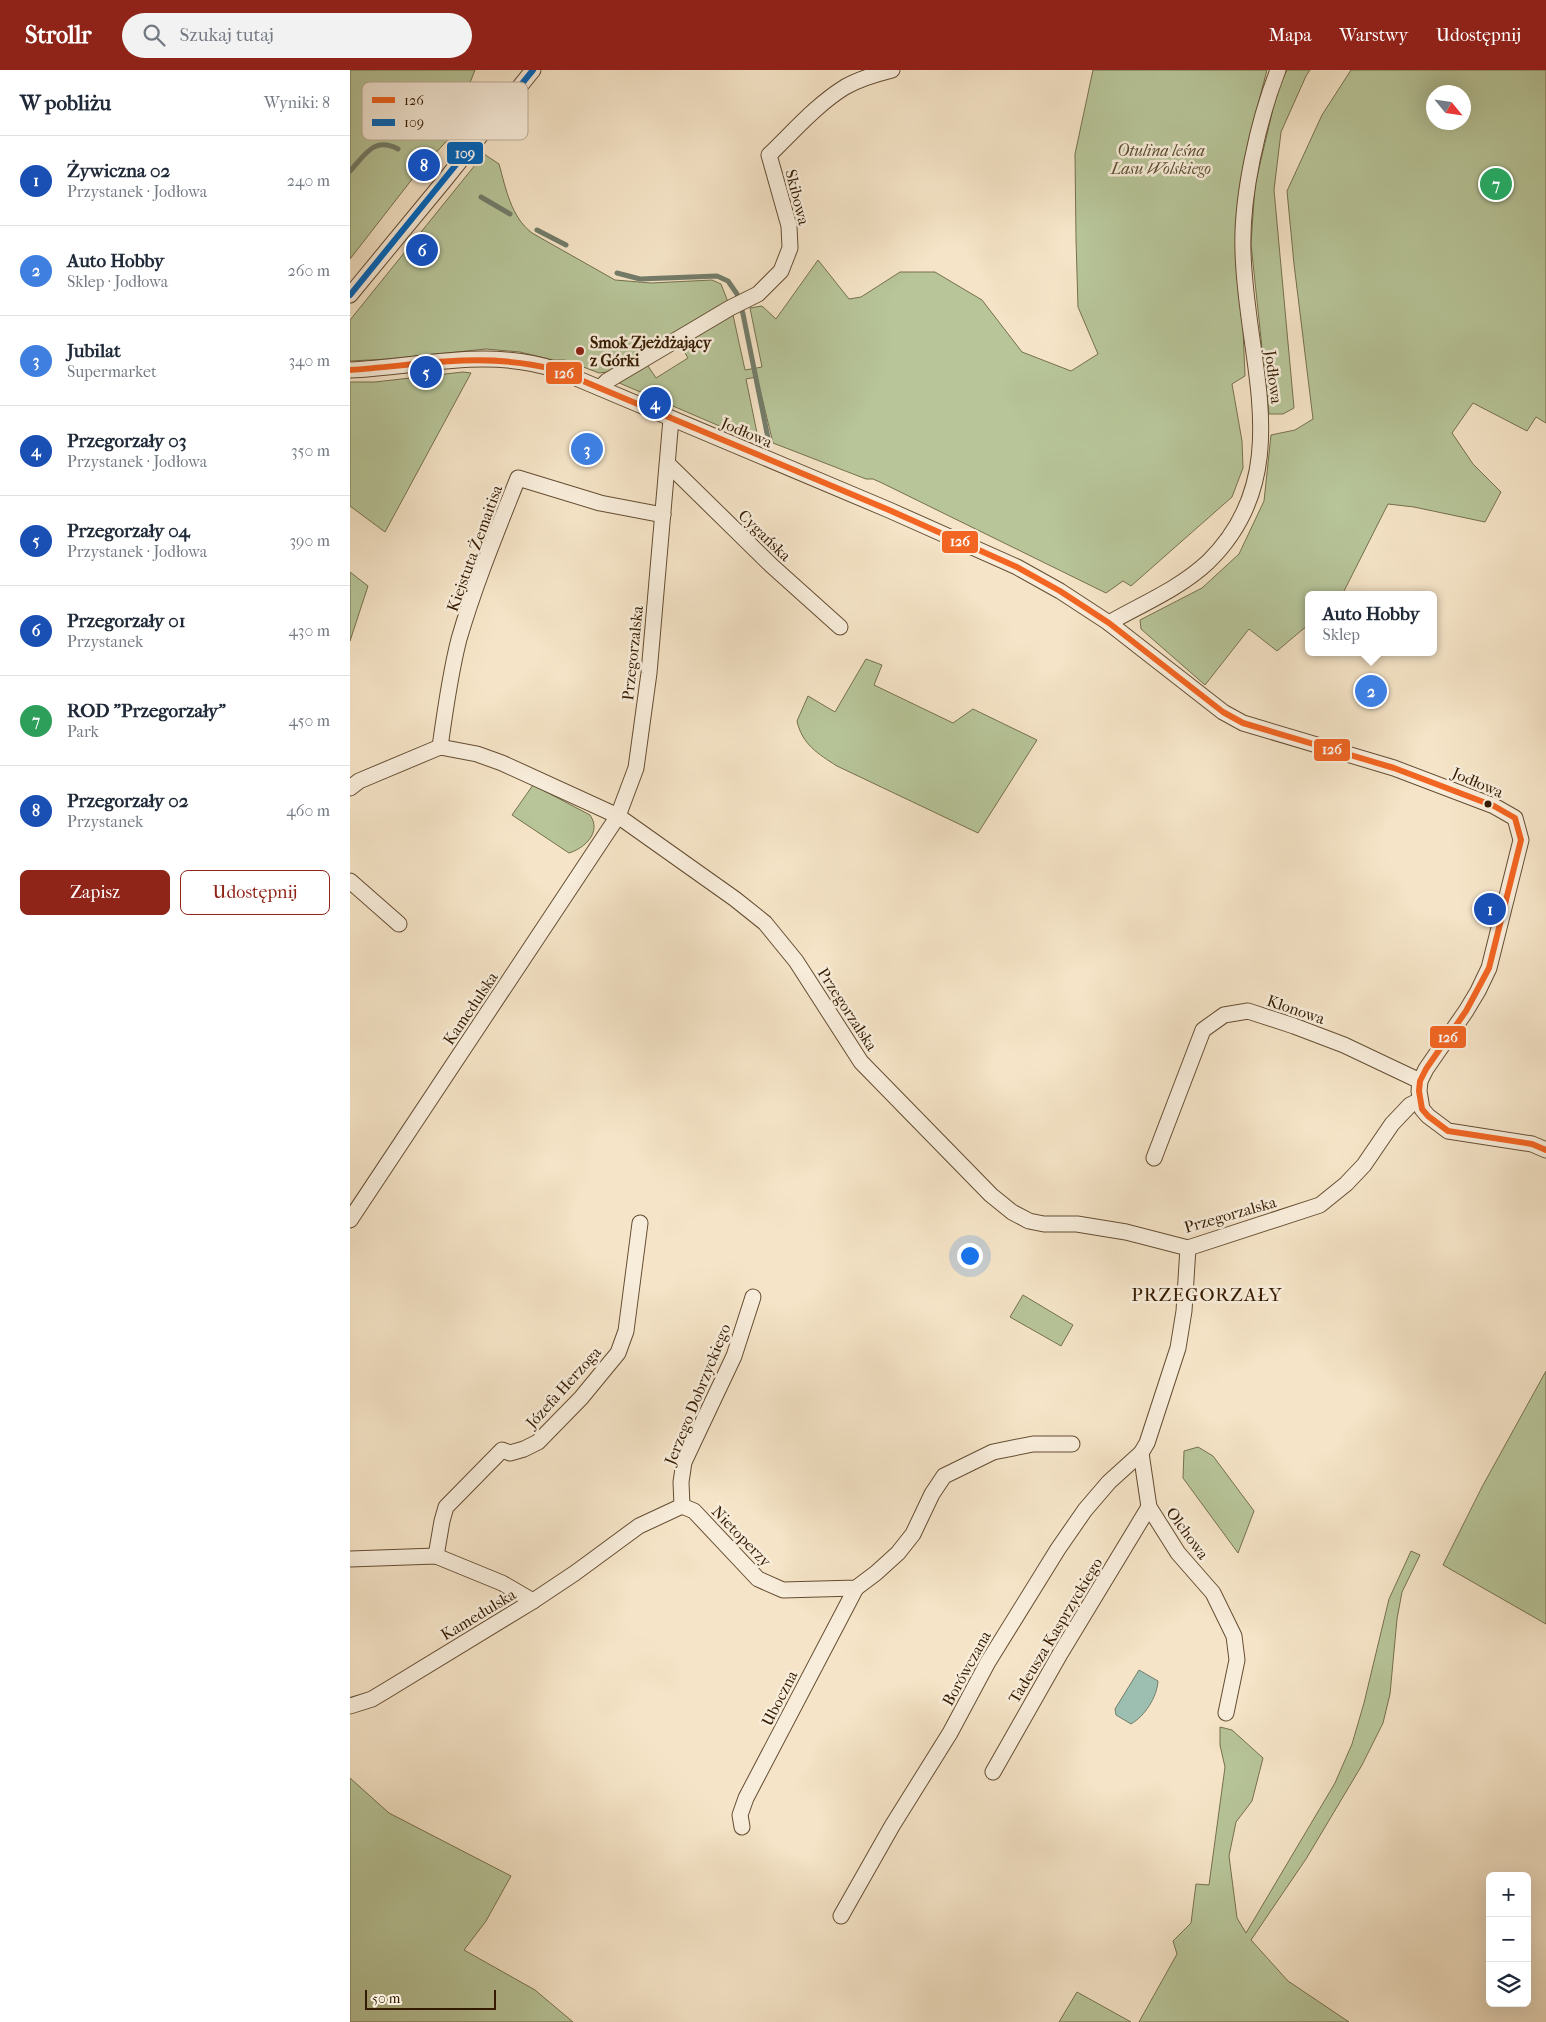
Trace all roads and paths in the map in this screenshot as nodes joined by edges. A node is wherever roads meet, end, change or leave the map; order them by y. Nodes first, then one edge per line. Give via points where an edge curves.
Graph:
1 (533, 70) edge
2 (892, 70) edge
3 (1278, 70) edge
4 (523, 82) edge
5 (477, 140) edge
6 (350, 295) edge
7 (350, 370) edge
8 (600, 388) junction
9 (671, 419) junction
10 (668, 464) junction
11 (663, 515) junction
12 (1109, 623) junction
13 (840, 627) dead end
14 (440, 747) junction
15 (350, 788) edge
16 (618, 816) junction
17 (350, 880) edge
18 (399, 924) dead end
19 (1420, 1081) junction
20 (1420, 1100) junction
21 (1546, 1150) edge
22 (1154, 1158) dead end
23 (350, 1220) edge
24 (640, 1223) dead end
25 (1188, 1248) junction
26 (753, 1297) dead end
27 (1072, 1444) dead end
28 (1141, 1453) junction
29 (682, 1506) junction
30 (1149, 1507) junction
31 (436, 1556) junction
32 (350, 1559) edge
33 (856, 1588) junction
34 (533, 1601) junction
35 (350, 1706) edge
36 (1226, 1714) dead end
37 (993, 1772) dead end
38 (742, 1827) dead end
39 (841, 1916) dead end

1 - 4 street
2 - 8 street, Skibowa via 845,88 810,114 769,155 789,226 790,248 781,272 758,294
3 - 12 street, Jodłowa via 1261,119 1243,236 1249,321 1261,413 1260,463 1253,492 1234,529 1204,565 1164,594
5 - 6 street
7 - 8 street, Jodłowa via 452,360 511,359 543,366
8 - 9 street, Jodłowa
9 - 10 street, Przegorzalska
9 - 12 street, Jodłowa via 1017,567
10 - 11 street, Przegorzalska
10 - 13 street, Cygańska
11 - 14 street, Kiejstuta Żemaitisa via 600,503 518,478 482,569 459,640
11 - 16 street, Przegorzalska via 649,673 636,768
12 - 19 street, Jodłowa via 1223,712 1243,723 1394,768 1494,806 1515,818 1521,840 1489,968 1478,992
14 - 15 street via 359,781
14 - 16 street via 502,763
16 - 23 street, Kamedulska
16 - 25 street, Przegorzalska via 765,923 796,961 861,1062 991,1195 1012,1212 1029,1221 1093,1226
17 - 18 street
19 - 20 street
19 - 22 street, Klonowa via 1344,1045 1294,1026 1248,1011 1224,1015 1203,1030
20 - 21 street via 1428,1116 1448,1131 1532,1144
20 - 25 street, Przegorzalska via 1410,1105 1392,1124 1364,1165 1320,1206
24 - 31 street, Józefa Herzoga via 626,1331 618,1353 581,1398 538,1442 510,1453 502,1450 446,1507
25 - 28 street via 1178,1348
26 - 29 street, Jerzego Dobrzyckiego via 734,1356 684,1462
27 - 33 street via 1033,1444 993,1452 944,1476 912,1534 898,1552
28 - 30 street, Olchowa
28 - 39 street, Borówczana via 1109,1482 1058,1549 988,1662 950,1733
29 - 33 street, Nietoperzy via 694,1511 758,1579 772,1587 783,1590
29 - 34 street via 639,1526
30 - 36 street, Olchowa via 1178,1553 1212,1593 1234,1636 1237,1660
30 - 37 street, Tadeusza Kasprzyckiego
31 - 32 street, Kamedulska
31 - 34 street, Kamedulska via 502,1583
33 - 38 street, Uboczna via 746,1798 740,1815
34 - 35 street, Kamedulska via 372,1699

